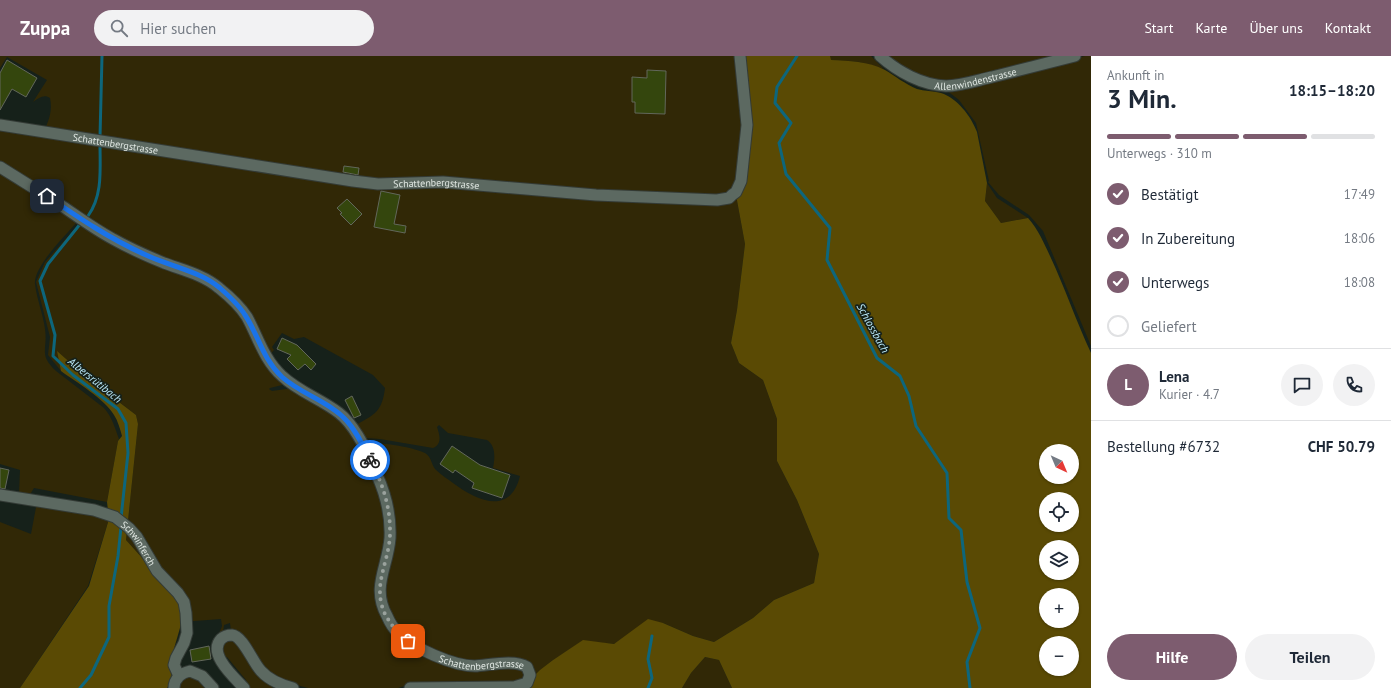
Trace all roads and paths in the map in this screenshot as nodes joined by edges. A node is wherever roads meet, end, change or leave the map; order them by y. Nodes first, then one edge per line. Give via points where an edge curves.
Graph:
1 (740, 56) edge
2 (880, 56) edge
3 (1075, 56) edge
4 (0, 125) edge
5 (0, 167) edge
6 (0, 494) edge
7 (179, 676) junction
8 (174, 688) edge
9 (213, 688) edge
10 (244, 688) edge
11 (293, 688) edge
12 (410, 688) edge

1 - 4 street, Schattenbergstrasse via 747,125 741,181 736,192 728,198 717,200 596,195 443,182 378,184
2 - 3 street, Allenwindenstrasse via 917,79 948,86
5 - 12 street, Schattenbergstrasse via 113,239 207,279 228,295 245,315 266,356 277,371 297,388 345,418 373,465 389,516 389,549 379,589 383,608 392,627 415,645 455,663 475,666 518,663 527,667 530,675 527,683 514,687
6 - 7 street, Schwinferch via 94,510 115,517 129,528 157,572 178,592 184,602 187,633 174,665
7 - 8 street
7 - 9 street via 194,672 202,676
10 - 11 street via 228,672 218,652 218,644 225,636 237,637 264,674

